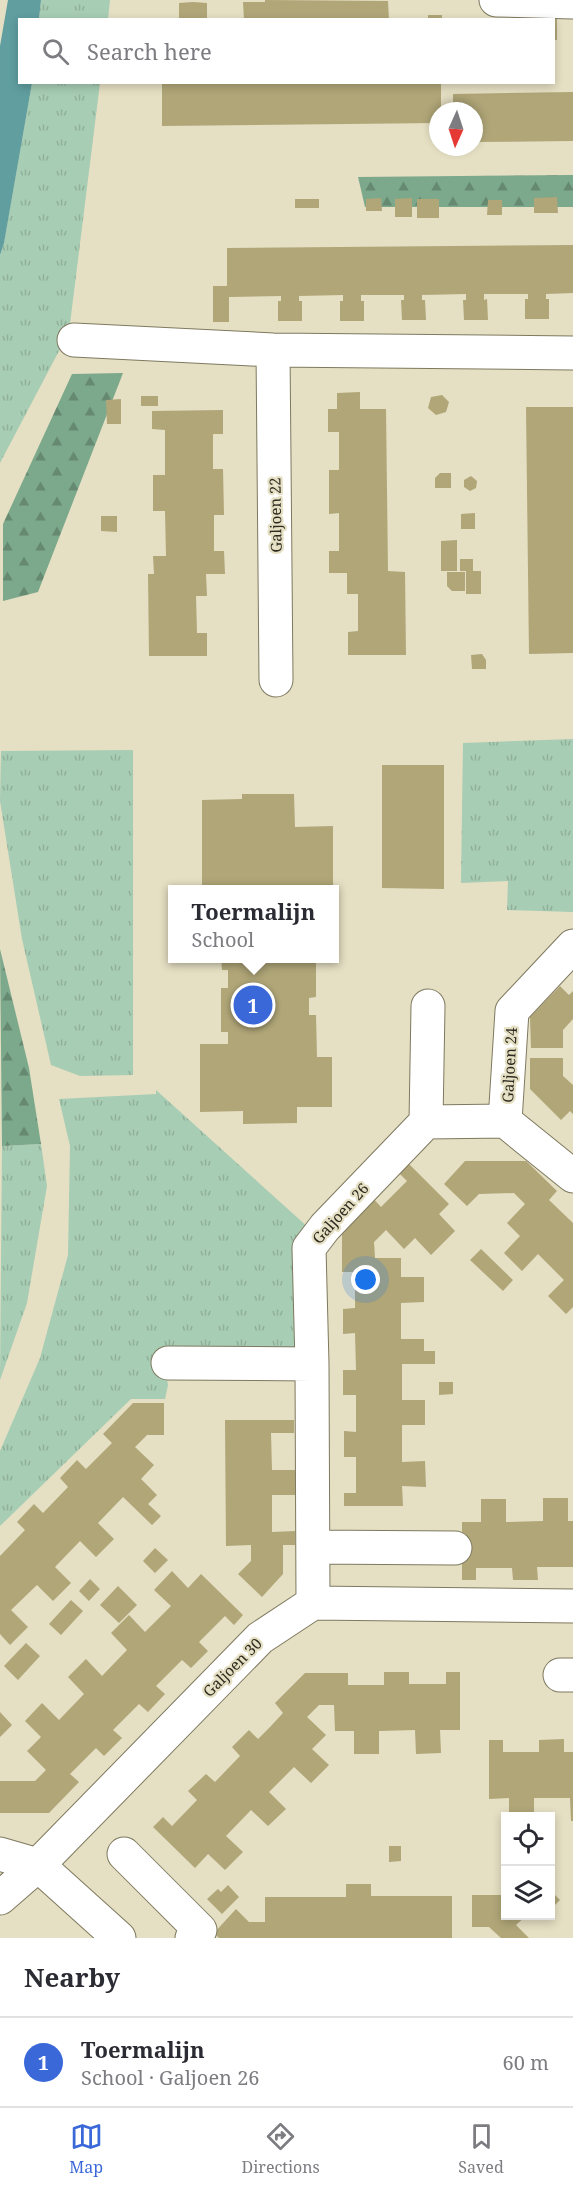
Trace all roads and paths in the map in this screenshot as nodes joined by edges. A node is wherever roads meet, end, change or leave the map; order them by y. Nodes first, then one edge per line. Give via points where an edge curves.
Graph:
1 (496, 0) edge
2 (573, 2) edge
3 (74, 340) dead end
4 (273, 350) junction
5 (573, 353) edge
6 (276, 680) dead end
7 (573, 946) edge
8 (428, 1005) dead end
9 (506, 1121) junction
10 (426, 1122) junction
11 (573, 1176) edge
12 (168, 1363) dead end
13 (312, 1364) junction
14 (313, 1547) junction
15 (454, 1548) dead end
16 (313, 1603) junction
17 (573, 1606) edge
18 (0, 1854) edge
19 (124, 1854) dead end
20 (38, 1864) junction
21 (0, 1898) edge
22 (119, 1938) edge
23 (192, 1938) edge

1 - 2 street
3 - 4 street
4 - 5 street
4 - 6 street, Galjoen 22
7 - 9 street, Galjoen 24 via 512,1011
8 - 10 street
9 - 10 street
9 - 11 street, Galjoen 24
10 - 13 street, Galjoen 26 via 309,1248
12 - 13 street
13 - 14 street, Galjoen 26
14 - 15 street
14 - 16 street, Galjoen 26
16 - 17 street
16 - 20 street, Galjoen 30 via 260,1638
18 - 20 street
19 - 23 street via 200,1930
20 - 21 street, Galjoen 30
20 - 22 street

